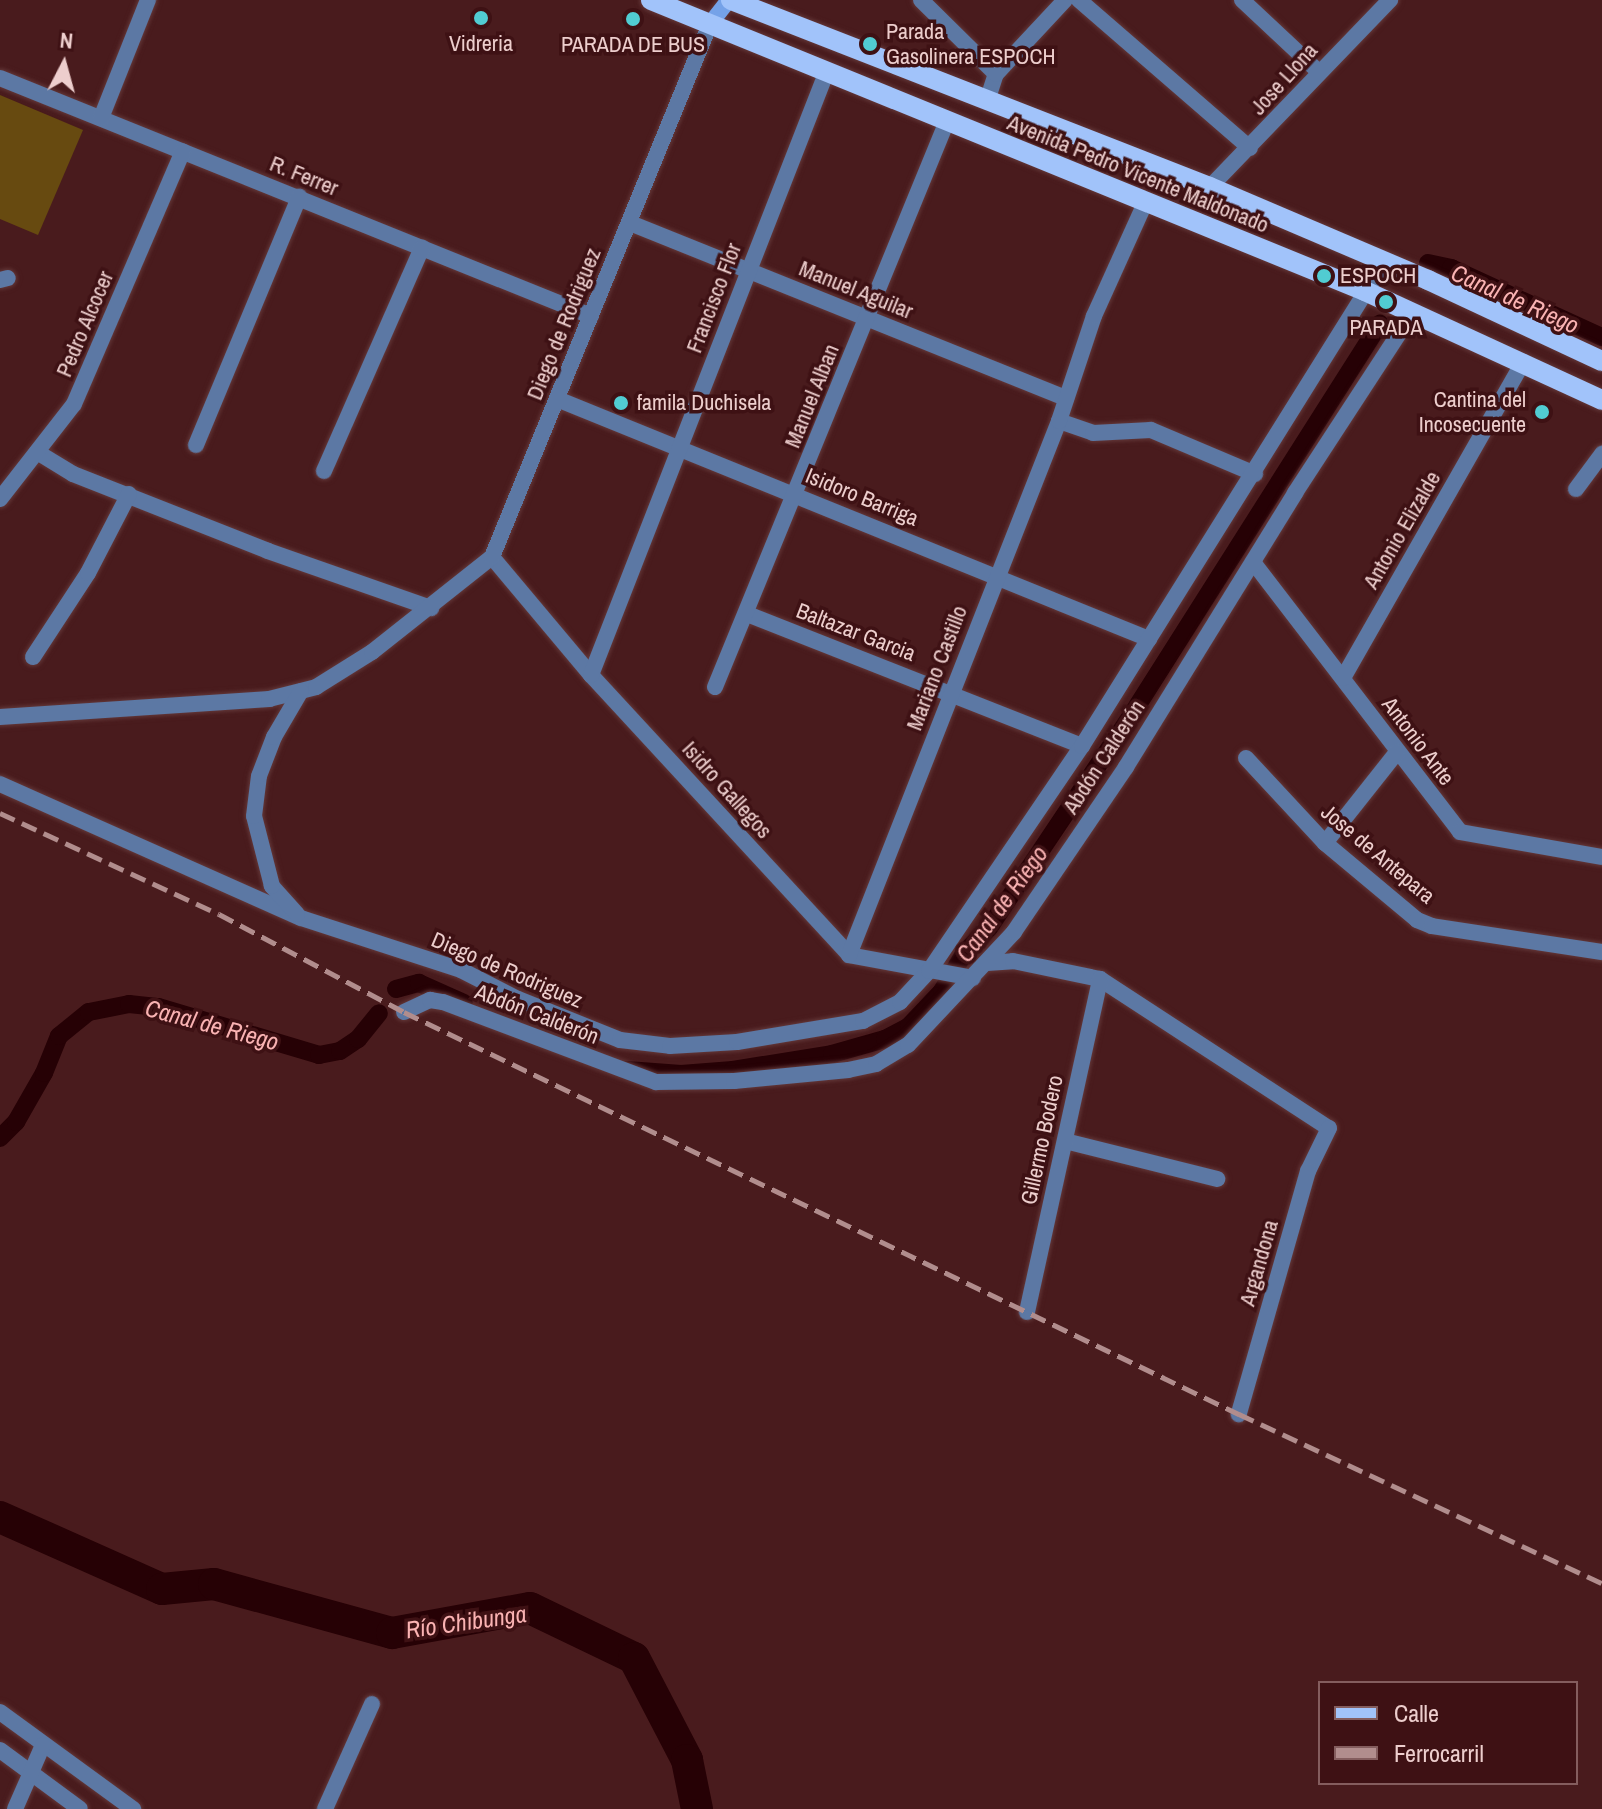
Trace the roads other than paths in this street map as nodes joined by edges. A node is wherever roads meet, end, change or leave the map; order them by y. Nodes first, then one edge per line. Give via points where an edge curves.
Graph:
1 (148, 0) edge
2 (730, 0) edge
3 (921, 0) edge
4 (1065, 0) edge
5 (1079, 0) edge
6 (1242, 0) edge
7 (1390, 0) edge
8 (664, 2) edge
9 (710, 24) junction
10 (827, 71) junction
11 (1319, 72) junction
12 (996, 74) junction
13 (0, 78) edge
14 (988, 98) junction
15 (101, 118) junction
16 (947, 121) junction
17 (1250, 148) junction
18 (183, 151) junction
19 (1210, 187) junction
20 (299, 197) junction
21 (1145, 203) junction
22 (630, 223) junction
23 (422, 248) junction
24 (1385, 261) junction
25 (749, 271) junction
26 (1365, 291) junction
27 (1413, 312) junction
28 (591, 316) junction
29 (867, 318) junction
30 (1602, 361) edge
31 (1523, 362) junction
32 (1066, 398) junction
33 (557, 399) junction
34 (1602, 400) edge
35 (1059, 421) junction
36 (196, 445) dead end
37 (679, 449) junction
38 (37, 452) junction
39 (1602, 454) edge
40 (324, 471) dead end
41 (1255, 474) junction
42 (1576, 489) dead end
43 (796, 493) junction
44 (129, 494) junction
45 (0, 499) edge
46 (492, 557) junction
47 (1253, 562) junction
48 (995, 575) junction
49 (431, 608) junction
50 (747, 614) junction
51 (1149, 639) junction
52 (33, 657) dead end
53 (591, 675) junction
54 (1343, 678) junction
55 (715, 687) dead end
56 (301, 691) junction
57 (951, 693) junction
58 (0, 717) edge
59 (1082, 746) junction
60 (1397, 752) junction
61 (1246, 758) dead end
62 (0, 784) edge
63 (1325, 843) junction
64 (1602, 857) edge
65 (301, 918) junction
66 (1602, 952) edge
67 (849, 955) junction
68 (987, 963) junction
69 (933, 971) junction
70 (970, 977) junction
71 (1100, 979) junction
72 (404, 1012) dead end
73 (1065, 1141) junction
74 (1217, 1179) dead end
75 (1027, 1312) dead end
76 (1239, 1414) dead end
77 (372, 1704) dead end
78 (0, 1712) edge
79 (43, 1745) junction
80 (0, 1750) edge
81 (31, 1774) junction
82 (15, 1809) edge
83 (80, 1809) edge
84 (133, 1809) edge
85 (325, 1809) edge

1 - 15 street
2 - 9 main road
2 - 14 main road, Avenida Pedro Vicente Maldonado
3 - 12 street
4 - 12 street
5 - 17 street
6 - 11 street
7 - 11 street, Jose Llona
8 - 9 main road, Avenida Pedro Vicente Maldonado
9 - 10 main road, Avenida Pedro Vicente Maldonado
9 - 22 street, Diego de Rodriguez
10 - 16 main road, Avenida Pedro Vicente Maldonado
10 - 25 street, Francisco Flor
11 - 17 street, Jose Llona
12 - 14 street
13 - 15 street, R. Ferrer
14 - 19 main road, Avenida Pedro Vicente Maldonado
15 - 18 street, R. Ferrer
16 - 21 main road, Avenida Pedro Vicente Maldonado
16 - 29 street, Manuel Alban
17 - 19 street, Jose Llona
18 - 20 street, R. Ferrer
18 - 38 street, Pedro Alcocer via 74,404
19 - 24 main road, Avenida Pedro Vicente Maldonado
20 - 23 street, R. Ferrer
20 - 36 street
21 - 26 main road, Avenida Pedro Vicente Maldonado
21 - 32 street, Mariano Castillo via 1094,316
22 - 25 street, Manuel Aguilar
22 - 28 street, Diego de Rodriguez
23 - 28 street, R. Ferrer
23 - 40 street
24 - 26 street, Diego de Rodriguez
24 - 30 main road, Avenida Pedro Vicente Maldonado
25 - 29 street, Manuel Aguilar
25 - 37 street, Francisco Flor
26 - 27 main road, Avenida Pedro Vicente Maldonado
26 - 41 street, Diego de Rodriguez
27 - 31 main road, Avenida Pedro Vicente Maldonado
27 - 47 street, Abdón Calderón
28 - 33 street, Diego de Rodriguez
29 - 32 street, Manuel Aguilar
29 - 43 street, Manuel Alban
31 - 34 main road, Avenida Pedro Vicente Maldonado
31 - 54 street, Antonio Elizalde
32 - 35 street, Mariano Castillo
33 - 37 street, Isidoro Barriga
33 - 46 street, Diego de Rodriguez
35 - 41 street via 1093,433 1151,430
35 - 48 street, Mariano Castillo
37 - 43 street, Isidoro Barriga
37 - 53 street, Francisco Flor
38 - 44 street via 73,474
38 - 45 street, Pedro Alcocer
39 - 42 street
41 - 51 street, Diego de Rodriguez
43 - 48 street, Isidoro Barriga
43 - 50 street, Manuel Alban
44 - 49 street via 268,551
44 - 52 street via 88,573
46 - 49 street, Diego de Rodriguez
46 - 53 street, Isidro Gallegos
47 - 54 street, Antonio Ante
47 - 68 street, Abdón Calderón via 1126,767 1014,932
48 - 51 street, Isidoro Barriga
48 - 57 street, Mariano Castillo
49 - 56 street, Diego de Rodriguez via 361,659
50 - 55 street, Manuel Alban
50 - 57 street, Baltazar Garcia
51 - 59 street, Diego de Rodriguez
53 - 67 street, Isidro Gallegos
54 - 60 street, Antonio Ante
56 - 58 street, Diego de Rodriguez via 269,699
56 - 65 street, Diego de Rodriguez via 259,776 254,816 272,886
57 - 59 street, Baltazar Garcia
57 - 67 street, Mariano Castillo
59 - 69 street, Diego de Rodriguez
60 - 63 street
60 - 64 street, Antonio Ante via 1460,832
61 - 63 street, Jose de Antepara
62 - 65 street
63 - 66 street, Jose de Antepara via 1417,920 1432,926
65 - 69 street, Diego de Rodriguez via 461,970 620,1040 670,1046 737,1042 863,1021 900,1002
67 - 69 street
68 - 70 street, Abdón Calderón
68 - 71 street via 1013,961
69 - 70 street
70 - 72 street, Abdón Calderón via 908,1045 876,1064 734,1081 656,1082 443,1002 430,1000
71 - 73 street, Gillermo Bodero
71 - 76 street, Argandona via 1329,1128 1308,1171
73 - 74 street
73 - 75 street, Gillermo Bodero
77 - 85 street
78 - 79 street
79 - 81 street
79 - 84 street
80 - 81 street
81 - 82 street
81 - 83 street

